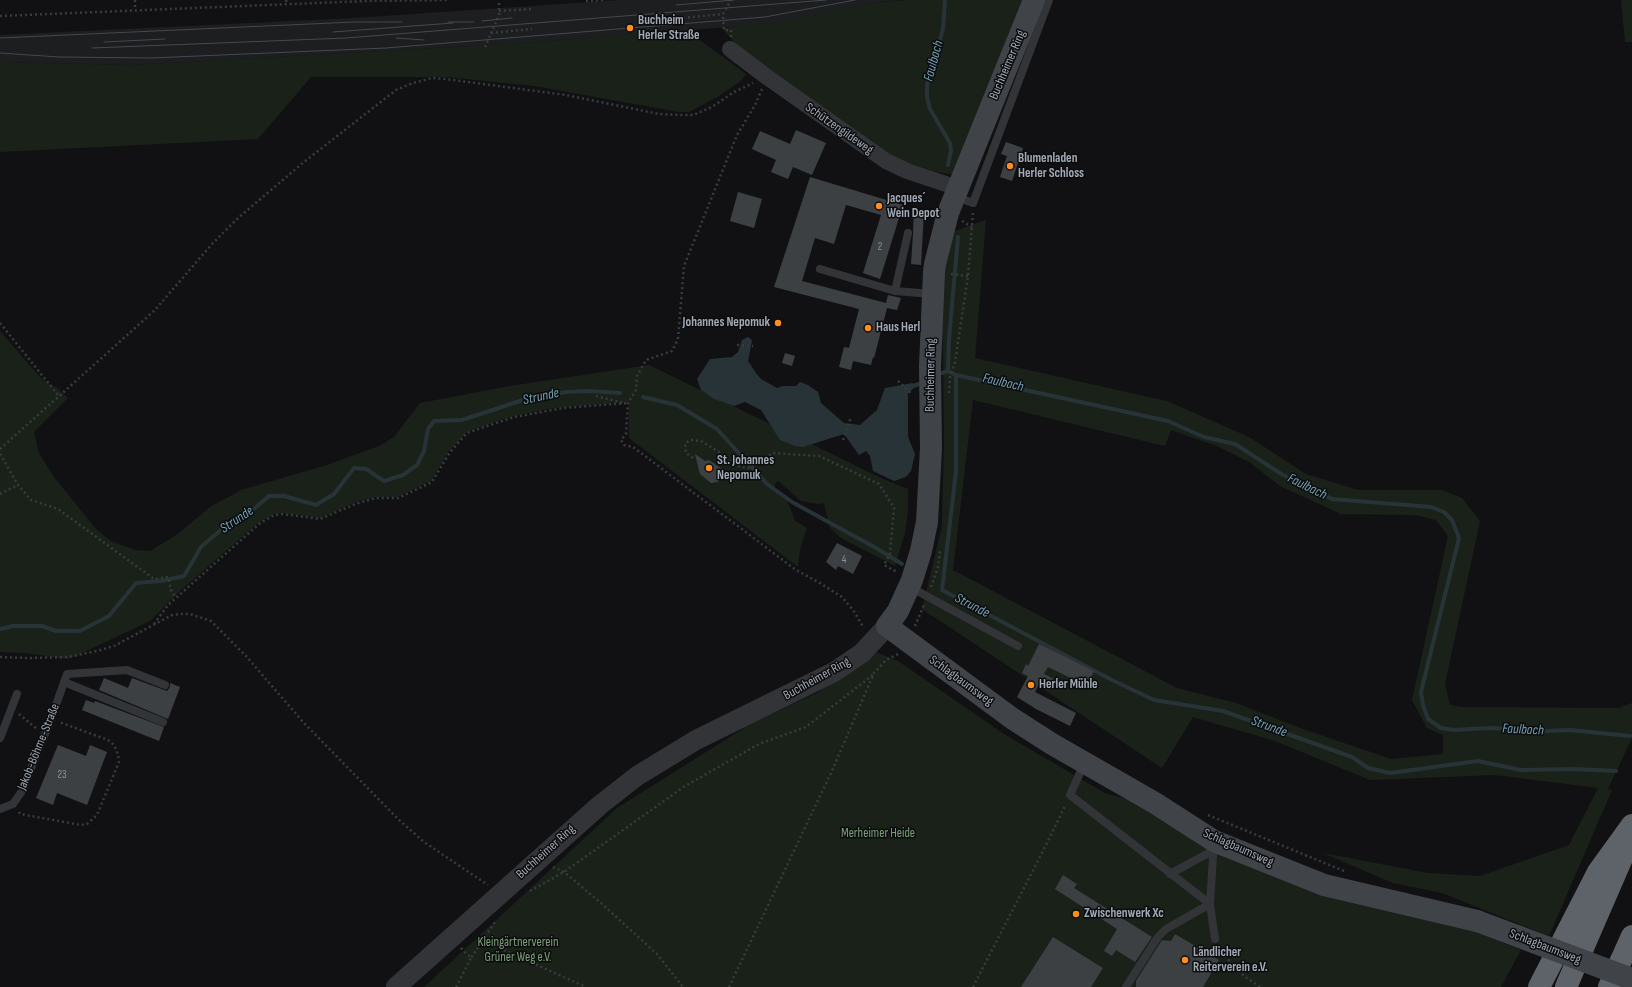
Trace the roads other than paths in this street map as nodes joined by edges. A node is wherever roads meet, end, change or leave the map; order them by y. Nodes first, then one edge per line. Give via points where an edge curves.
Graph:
1 (1034, 0) edge
2 (1049, 0) edge
3 (730, 49) road end
4 (962, 196) junction
5 (908, 233) dead end
6 (820, 269) dead end
7 (895, 291) junction
8 (933, 294) junction
9 (902, 579) junction
10 (887, 626) junction
11 (1018, 646) dead end
12 (66, 678) junction
13 (165, 685) dead end
14 (17, 694) dead end
15 (163, 722) dead end
16 (0, 738) edge
17 (1085, 762) junction
18 (0, 809) edge
19 (1632, 825) edge
20 (1632, 835) edge
21 (1214, 845) junction
22 (1170, 874) junction
23 (1210, 904) junction
24 (1632, 936) edge
25 (1215, 939) road end
26 (1632, 980) edge
27 (396, 987) edge
28 (1126, 987) edge
29 (1539, 987) edge
30 (1566, 987) edge
31 (1609, 987) edge
32 (1630, 987) edge

1 - 4 main road, Buchheimer Ring
2 - 4 lane
3 - 4 street, Schützengildeweg via 886,162
4 - 8 main road, Buchheimer Ring via 948,213 934,272
5 - 7 lane
6 - 7 lane
7 - 8 lane
8 - 9 main road, Buchheimer Ring via 930,366 931,448 927,522 921,551
9 - 10 main road, Buchheimer Ring via 898,611
9 - 11 lane
10 - 17 main road, Schlagbaumsweg via 1013,719
10 - 27 street, Buchheimer Ring via 862,653 834,672 696,740 656,763 618,790
12 - 13 lane via 127,670
12 - 15 lane
12 - 18 lane, Jakob-Böhme-Straße via 22,791 13,804
14 - 16 lane
17 - 21 main road, Schlagbaumsweg via 1155,802
17 - 22 lane via 1070,795
19 - 29 highway via 1598,872
20 - 30 highway
21 - 22 lane
21 - 23 lane
21 - 26 main road, Schlagbaumsweg, bridge via 1324,885 1477,921
22 - 23 lane
23 - 25 lane
23 - 28 lane via 1166,929 1158,937
24 - 31 highway
26 - 32 highway

